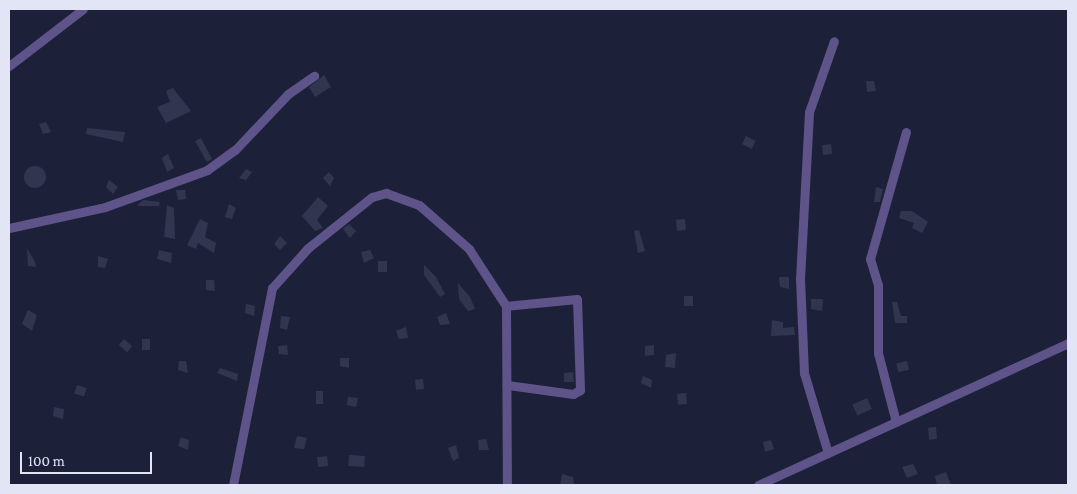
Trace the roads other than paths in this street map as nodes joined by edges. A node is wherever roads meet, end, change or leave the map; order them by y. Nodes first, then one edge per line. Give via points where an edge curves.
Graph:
1 (83, 9) edge
2 (834, 41) dead end
3 (9, 66) edge
4 (314, 76) dead end
5 (906, 132) dead end
6 (9, 228) edge
7 (506, 306) junction
8 (1068, 343) edge
9 (507, 385) junction
10 (896, 422) junction
11 (828, 453) junction
12 (233, 485) edge
13 (507, 485) edge
14 (758, 485) edge

1 - 3 street
2 - 11 street via 809,112 800,279 804,373
4 - 6 street via 288,94 234,150 206,170 105,207
5 - 10 street via 870,259 878,284 878,353
7 - 9 street
7 - 9 street via 577,300 580,390 573,394
7 - 12 street via 469,249 419,205 386,193 372,197 291,263 272,288
8 - 10 street
9 - 13 street
10 - 11 street
11 - 14 street

